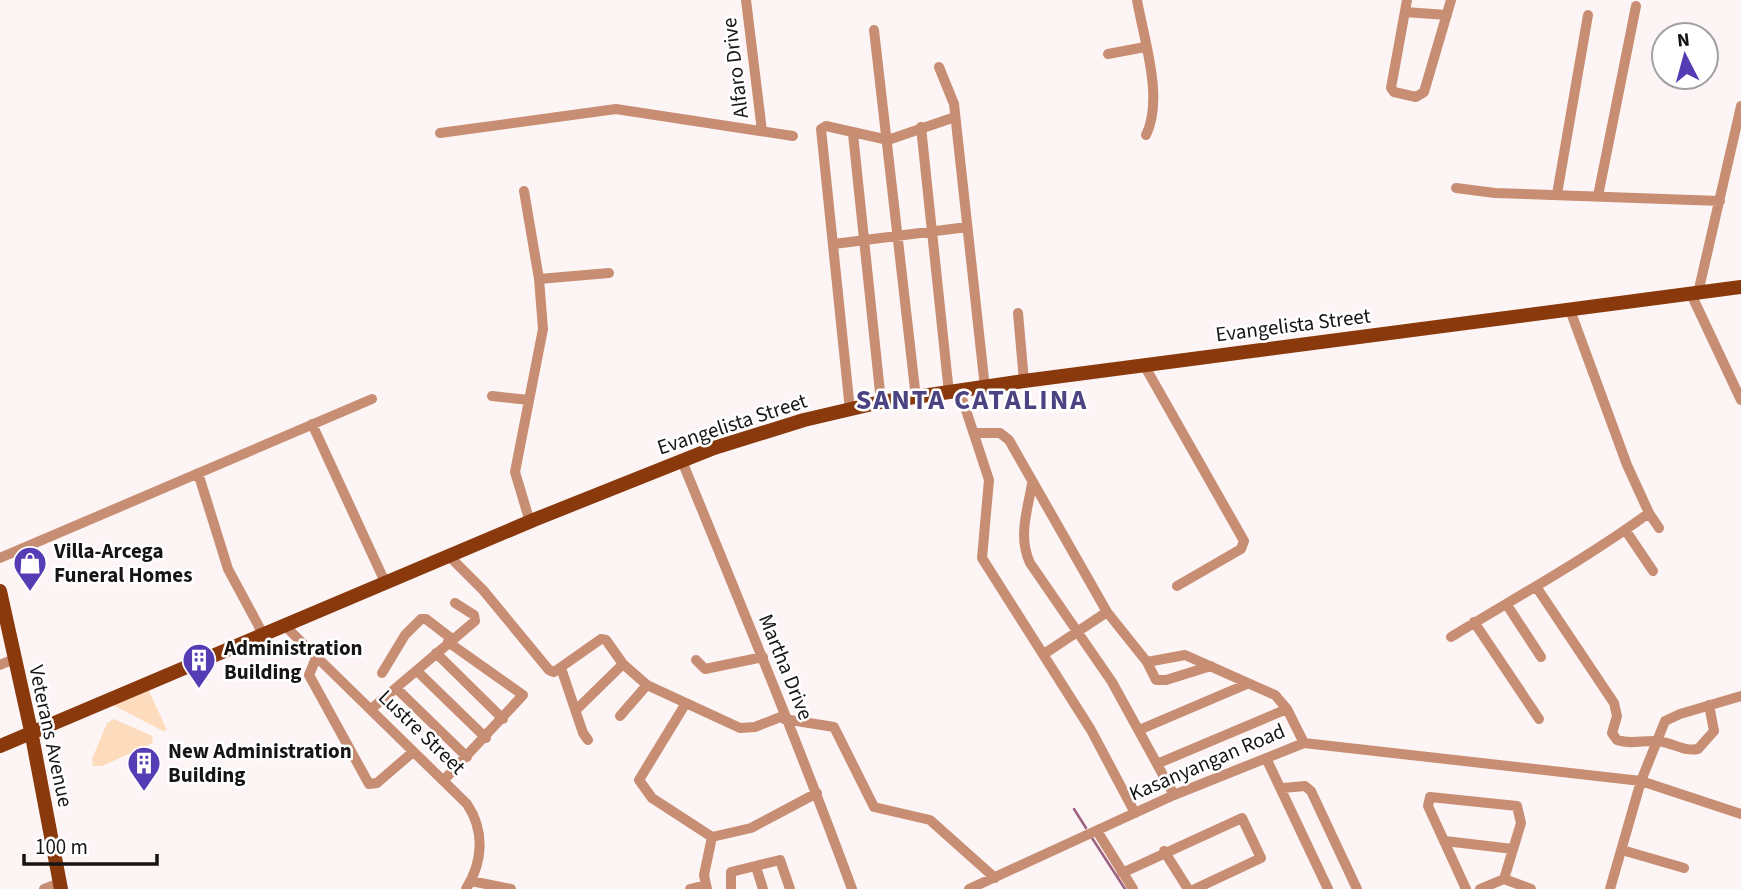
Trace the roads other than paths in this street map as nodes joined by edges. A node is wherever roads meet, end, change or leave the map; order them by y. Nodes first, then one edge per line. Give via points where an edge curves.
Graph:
1 (746, 0) edge
2 (1137, 0) edge
3 (1407, 0) edge
4 (1451, 0) edge
5 (1636, 6) dead end
6 (1405, 12) junction
7 (1447, 15) junction
8 (1588, 15) dead end
9 (874, 30) dead end
10 (1145, 47) junction
11 (1108, 54) dead end
12 (939, 67) dead end
13 (1741, 106) edge
14 (955, 117) junction
15 (1740, 118) edge
16 (921, 127) junction
17 (762, 131) junction
18 (440, 133) dead end
19 (853, 134) junction
20 (1146, 135) dead end
21 (793, 136) dead end
22 (888, 140) junction
23 (1455, 188) dead end
24 (524, 191) dead end
25 (1557, 194) junction
26 (1598, 196) junction
27 (1720, 201) junction
28 (967, 227) junction
29 (930, 231) junction
30 (897, 235) junction
31 (864, 240) junction
32 (834, 244) junction
33 (609, 273) dead end
34 (539, 279) junction
35 (1741, 287) edge
36 (1695, 293) junction
37 (1570, 310) junction
38 (1018, 313) dead end
39 (1144, 365) junction
40 (1737, 380) edge
41 (1024, 381) junction
42 (985, 388) junction
43 (955, 392) junction
44 (492, 396) dead end
45 (916, 398) junction
46 (372, 399) dead end
47 (528, 400) junction
48 (1741, 400) edge
49 (881, 402) junction
50 (850, 410) junction
51 (312, 424) junction
52 (975, 433) junction
53 (681, 461) junction
54 (198, 473) junction
55 (1032, 484) junction
56 (1649, 513) junction
57 (530, 522) junction
58 (1659, 528) dead end
59 (1626, 531) junction
60 (448, 555) junction
61 (0, 558) edge
62 (1653, 571) dead end
63 (385, 582) junction
64 (1177, 586) dead end
65 (1536, 588) junction
66 (0, 591) edge
67 (455, 603) dead end
68 (1507, 605) junction
69 (1107, 612) junction
70 (1474, 622) junction
71 (284, 625) junction
72 (1075, 632) junction
73 (263, 634) junction
74 (1451, 637) dead end
75 (450, 641) junction
76 (436, 653) junction
77 (1044, 654) junction
78 (763, 657) junction
79 (1541, 657) dead end
80 (316, 658) junction
81 (696, 660) dead end
82 (7, 662) edge
83 (1147, 662) junction
84 (624, 664) junction
85 (1210, 666) junction
86 (561, 668) junction
87 (416, 671) junction
88 (382, 673) dead end
89 (1247, 684) junction
90 (647, 685) junction
91 (396, 688) junction
92 (1741, 696) edge
93 (687, 703) junction
94 (1709, 705) junction
95 (371, 709) junction
96 (1287, 709) junction
97 (576, 710) junction
98 (620, 716) dead end
99 (784, 717) junction
100 (503, 719) junction
101 (1539, 719) dead end
102 (1139, 730) junction
103 (31, 732) junction
104 (486, 738) junction
105 (588, 740) dead end
106 (1657, 741) junction
107 (1304, 743) junction
108 (0, 746) edge
109 (413, 752) junction
110 (467, 757) junction
111 (1266, 758) junction
112 (1159, 763) junction
113 (444, 780) junction
114 (1641, 781) junction
115 (1283, 788) junction
116 (817, 793) junction
117 (1174, 795) junction
118 (1135, 813) junction
119 (1741, 814) edge
120 (1097, 831) junction
121 (712, 837) junction
122 (1445, 841) junction
123 (1513, 849) junction
124 (1622, 850) junction
125 (1164, 851) junction
126 (756, 867) junction
127 (1684, 868) dead end
128 (1122, 873) junction
129 (995, 878) junction
130 (1504, 879) junction
131 (469, 885) edge
132 (60, 886) edge
133 (707, 887) edge
134 (44, 889) edge
135 (511, 889) edge
136 (690, 889) edge
137 (731, 889) edge
138 (763, 889) edge
139 (790, 889) edge
140 (852, 889) edge
141 (969, 889) edge
142 (1133, 889) edge
143 (1188, 889) edge
144 (1195, 889) edge
145 (1328, 889) edge
146 (1357, 889) edge
147 (1466, 889) edge
148 (1480, 889) edge
149 (1531, 889) edge
150 (1610, 889) edge

1 - 17 street, Alfaro Drive
2 - 10 street
3 - 6 street
4 - 7 street
5 - 26 street
6 - 7 street
6 - 7 street via 1391,88 1416,97 1424,92
8 - 25 street
9 - 22 street
10 - 11 street
10 - 20 street via 1154,102 1153,121
12 - 14 street
13 - 15 street
14 - 16 street
14 - 28 street
15 - 27 street
16 - 22 street
16 - 29 street
17 - 18 street via 616,109
17 - 21 street
19 - 22 street
19 - 31 street
19 - 32 street via 826,126 821,129
22 - 30 street
23 - 25 street
24 - 34 street
25 - 26 street
26 - 27 street
27 - 36 street
28 - 29 street
28 - 42 street
29 - 30 street
29 - 43 street
30 - 31 street
30 - 45 street
31 - 32 street
31 - 49 street
32 - 50 street
33 - 34 street
34 - 47 street via 543,329
35 - 36 main road, Evangelista Street
36 - 37 main road, Evangelista Street
36 - 40 street
37 - 39 main road, Evangelista Street
37 - 56 street
38 - 41 street
39 - 41 main road, Evangelista Street
39 - 64 street via 1244,541 1241,549
40 - 48 street
41 - 42 main road, Evangelista Street
42 - 43 main road, Evangelista Street
43 - 45 main road, Evangelista Street
43 - 52 street
44 - 47 street
45 - 49 main road, Evangelista Street
46 - 51 street
47 - 57 street via 515,472
49 - 50 main road, Evangelista Street
50 - 53 main road, Evangelista Street via 768,430
51 - 54 street
51 - 63 street
52 - 55 street via 1004,435
52 - 77 street via 989,480 982,558
53 - 57 main road, Evangelista Street
53 - 78 street, Martha Drive
54 - 61 street
54 - 73 street via 228,569
55 - 69 street
55 - 72 street via 1024,549
56 - 58 street
56 - 59 street
57 - 60 main road, Evangelista Street
59 - 62 street
59 - 65 street
60 - 63 main road, Evangelista Street
60 - 86 street via 549,670
63 - 71 main road, Evangelista Street
65 - 68 street
65 - 106 street via 1614,703 1614,736 1637,745
66 - 82 main road, Veterans Avenue
67 - 75 street via 475,618
68 - 70 street
68 - 79 street
69 - 72 street
69 - 83 street
70 - 74 street
70 - 101 street
71 - 73 main road, Evangelista Street
71 - 80 street, Lustre Street
72 - 77 street
72 - 102 street via 1112,682
73 - 103 main road, Evangelista Street
75 - 76 street
75 - 88 street via 435,624 421,619 405,635
75 - 100 street via 522,692 523,698
76 - 87 street
76 - 100 street
77 - 118 street
78 - 81 street via 705,669
78 - 99 street, Martha Drive
80 - 95 street, Lustre Street
80 - 109 street via 309,675 369,784 377,783
82 - 103 main road, Veterans Avenue
83 - 85 street via 1185,655
83 - 85 street via 1159,681
84 - 86 street via 601,639
84 - 90 street
84 - 97 street
85 - 89 street
86 - 97 street
87 - 91 street
87 - 104 street
89 - 96 street via 1275,695
89 - 102 street
90 - 93 street
90 - 98 street
91 - 95 street
91 - 110 street
92 - 94 street
93 - 99 street via 740,728
93 - 121 street via 639,779 652,798
94 - 106 street via 1665,722
94 - 106 street via 1714,731 1703,746 1692,750
95 - 109 street, Lustre Street
96 - 107 street
96 - 112 street
97 - 105 street
99 - 116 street, Martha Drive
99 - 129 street via 834,727 874,807 930,820
100 - 104 street
102 - 112 street
103 - 108 main road, Evangelista Street
103 - 132 main road, Veterans Avenue
104 - 110 street
106 - 114 street
107 - 111 street, Kasanyangan Road
107 - 114 street, Kasanyangan Road
109 - 113 street, Lustre Street
110 - 113 street
111 - 115 street
111 - 117 street, Kasanyangan Road
112 - 117 street
113 - 131 street, Lustre Street via 467,804 478,826 480,855
114 - 119 street, Kasanyangan Road
114 - 124 street
115 - 145 street
115 - 146 street via 1305,786 1311,791
116 - 121 street via 751,828
116 - 140 street, Martha Drive
117 - 118 street, Kasanyangan Road
118 - 120 street, Kasanyangan Road
120 - 128 street
120 - 129 street, Kasanyangan Road
121 - 133 street via 704,876
122 - 123 street
122 - 123 street via 1427,806 1430,797 1517,806 1521,822
122 - 147 street
123 - 130 street
124 - 127 street
124 - 150 street
125 - 128 street
125 - 143 street
125 - 144 street via 1236,819 1245,822 1261,858
126 - 137 street via 731,873
126 - 138 street
126 - 139 street via 782,860
128 - 142 street
129 - 141 street, Kasanyangan Road
130 - 148 street
130 - 149 street
131 - 135 street
132 - 134 street
133 - 136 street

